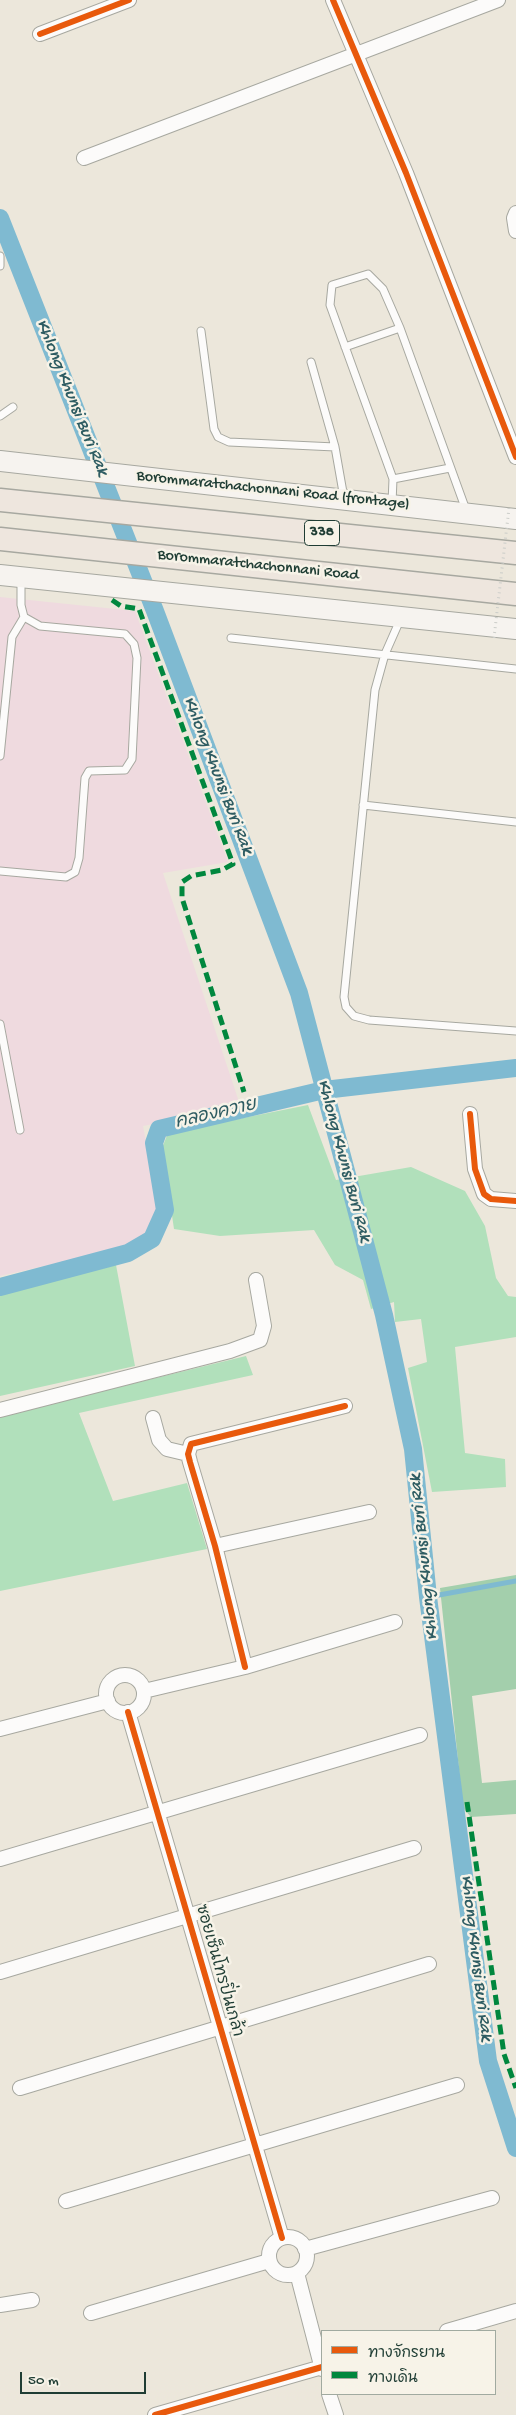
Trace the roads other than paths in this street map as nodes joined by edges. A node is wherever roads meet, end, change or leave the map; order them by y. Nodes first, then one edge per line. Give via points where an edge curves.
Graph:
1 (129, 0) edge
2 (333, 0) edge
3 (498, 0) edge
4 (40, 34) dead end
5 (356, 54) junction
6 (84, 158) dead end
7 (516, 213) edge
8 (516, 231) edge
9 (0, 256) edge
10 (0, 266) edge
11 (400, 328) junction
12 (201, 331) dead end
13 (345, 347) junction
14 (311, 362) dead end
15 (13, 407) dead end
16 (0, 416) edge
17 (335, 447) junction
18 (516, 456) edge
19 (0, 462) edge
20 (450, 468) junction
21 (393, 479) junction
22 (344, 499) junction
23 (0, 500) edge
24 (392, 504) junction
25 (467, 513) junction
26 (512, 513) edge
27 (0, 539) edge
28 (516, 553) edge
29 (0, 575) edge
30 (22, 577) junction
31 (516, 594) edge
32 (24, 617) junction
33 (401, 617) junction
34 (516, 630) edge
35 (231, 638) dead end
36 (385, 654) junction
37 (516, 669) edge
38 (0, 756) edge
39 (363, 805) junction
40 (516, 822) edge
41 (0, 871) edge
42 (0, 1024) edge
43 (516, 1031) edge
44 (470, 1114) dead end
45 (20, 1130) dead end
46 (516, 1201) edge
47 (256, 1280) dead end
48 (345, 1406) dead end
49 (0, 1410) edge
50 (152, 1418) dead end
51 (188, 1454) junction
52 (369, 1512) dead end
53 (216, 1546) junction
54 (395, 1622) dead end
55 (245, 1667) junction
56 (144, 1691) junction
57 (108, 1701) junction
58 (128, 1712) junction
59 (2, 1724) edge
60 (420, 1735) dead end
61 (157, 1813) junction
62 (414, 1848) dead end
63 (0, 1860) edge
64 (187, 1916) junction
65 (429, 1964) dead end
66 (0, 1972) edge
67 (220, 2027) junction
68 (457, 2085) dead end
69 (20, 2088) dead end
70 (254, 2145) junction
71 (492, 2198) dead end
72 (66, 2201) dead end
73 (282, 2238) junction
74 (305, 2248) junction
75 (269, 2261) junction
76 (297, 2273) junction
77 (32, 2300) dead end
78 (0, 2305) edge
79 (516, 2312) edge
80 (92, 2313) dead end
81 (451, 2330) edge
82 (321, 2364) edge
83 (321, 2368) edge
84 (330, 2395) edge
85 (156, 2415) edge
86 (336, 2415) edge

1 - 4 street
2 - 5 street
3 - 5 street
5 - 6 street
5 - 18 street
7 - 8 street
9 - 10 lane
11 - 13 lane
11 - 13 lane via 383,289 368,274 332,285 330,305
11 - 20 lane
12 - 17 lane via 218,438 228,442
13 - 21 lane
14 - 17 lane
15 - 16 lane
17 - 22 lane
19 - 22 main road, Borommaratchachonnani Road (frontage) / 338
20 - 21 lane
20 - 25 lane
21 - 24 lane
22 - 24 main road, Borommaratchachonnani Road (frontage) / 338
23 - 28 highway, 338
24 - 25 main road, Borommaratchachonnani Road (frontage) / 338
25 - 26 main road, Borommaratchachonnani Road (frontage) / 338
27 - 31 highway, Borommaratchachonnani Road
29 - 30 main road
30 - 32 lane
30 - 33 main road
32 - 38 lane via 12,637
32 - 41 lane via 40,626 125,634 134,644 137,658 132,759 125,770 89,771 85,778 80,858 75,872 66,877
33 - 34 main road
33 - 36 lane
35 - 36 lane
36 - 37 lane
36 - 39 lane via 375,690
39 - 40 lane
39 - 43 lane via 344,997 346,1007 354,1016 369,1020
42 - 45 lane
44 - 46 street via 475,1169 484,1194 491,1199
47 - 49 street via 264,1326 260,1340 230,1351
48 - 51 street via 206,1439 191,1444
50 - 51 street via 159,1440 167,1449
51 - 53 street
52 - 53 street
53 - 55 street
54 - 55 street
55 - 56 street
56 - 57 street via 133,1676 120,1675 107,1688
56 - 58 street via 138,1707
57 - 58 street via 116,1710
57 - 59 street
58 - 61 street, ซอยเซ็นโทรปิ่นเกล้า
60 - 61 street
61 - 63 street
61 - 64 street, ซอยเซ็นโทรปิ่นเกล้า
62 - 64 street
64 - 66 street
64 - 67 street, ซอยเซ็นโทรปิ่นเกล้า
65 - 67 street
67 - 69 street
67 - 70 street, ซอยเซ็นโทรปิ่นเกล้า
68 - 70 street
70 - 72 street
70 - 73 street, ซอยเซ็นโทรปิ่นเกล้า
71 - 74 street
73 - 74 street via 297,2239
73 - 75 street via 270,2249
74 - 76 street via 305,2265
75 - 76 street via 280,2274
75 - 80 street
76 - 82 street
77 - 78 street
79 - 81 street
83 - 85 street
84 - 86 street

